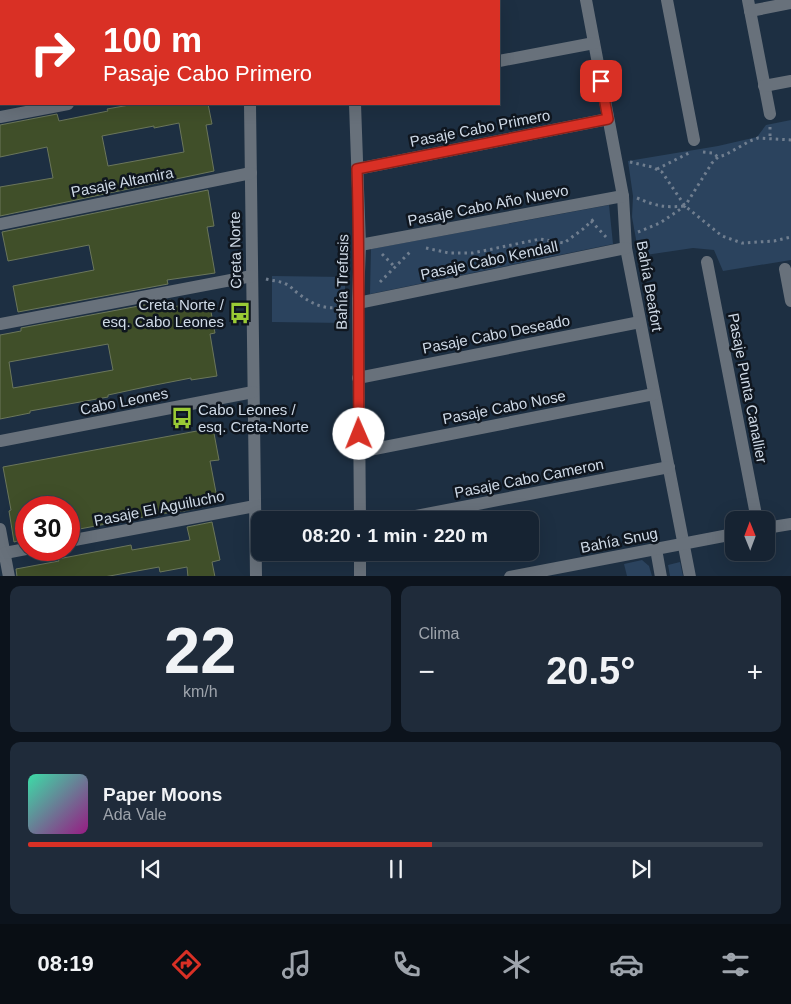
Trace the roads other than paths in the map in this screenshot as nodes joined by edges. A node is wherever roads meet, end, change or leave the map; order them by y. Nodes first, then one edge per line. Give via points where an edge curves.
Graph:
1 (586, 0) edge
2 (667, 0) edge
3 (791, 3) edge
4 (749, 5) edge
5 (594, 43) junction
6 (500, 61) edge
7 (791, 81) edge
8 (764, 86) junction
9 (58, 105) edge
10 (250, 105) edge
11 (355, 105) edge
12 (26, 108) edge
13 (770, 114) dead end
14 (0, 117) edge
15 (608, 119) junction
16 (694, 140) dead end
17 (357, 169) junction
18 (251, 173) junction
19 (623, 199) junction
20 (0, 224) edge
21 (360, 245) junction
22 (626, 248) junction
23 (707, 262) dead end
24 (785, 268) dead end
25 (252, 276) junction
26 (791, 300) edge
27 (358, 301) junction
28 (640, 322) junction
29 (0, 324) edge
30 (358, 378) junction
31 (253, 392) junction
32 (654, 394) junction
33 (0, 441) edge
34 (359, 452) junction
35 (669, 467) junction
36 (255, 506) junction
37 (360, 511) edge
38 (442, 511) edge
39 (755, 511) edge
40 (791, 524) edge
41 (775, 527) edge
42 (0, 529) edge
43 (725, 536) edge
44 (80, 539) edge
45 (684, 544) junction
46 (656, 549) junction
47 (15, 552) edge
48 (5, 554) junction
49 (360, 561) edge
50 (9, 576) edge
51 (256, 576) edge
52 (360, 576) edge
53 (510, 576) edge
54 (661, 576) edge
55 (690, 576) edge

1 - 5 street, Bahía Beafort
2 - 16 street
3 - 4 street
4 - 8 street
5 - 6 street
5 - 15 street, Bahía Beafort
7 - 8 street
8 - 13 street
9 - 12 street
10 - 18 street, Creta Norte
11 - 17 street, Bahía Trefusis
12 - 14 street
15 - 17 street, Pasaje Cabo Primero
15 - 19 street, Bahía Beafort
17 - 21 street, Bahía Trefusis
18 - 20 street, Pasaje Altamira
18 - 25 street, Creta Norte
19 - 21 street, Pasaje Cabo Año Nuevo
19 - 22 street, Bahía Beafort
21 - 27 street, Bahía Trefusis
22 - 27 street, Pasaje Cabo Kendall
22 - 28 street, Bahía Beafort
23 - 39 street, Pasaje Punta Canallier
24 - 26 street
25 - 29 street
25 - 31 street, Creta Norte
27 - 30 street, Bahía Trefusis
28 - 30 street, Pasaje Cabo Deseado
28 - 32 street, Bahía Beafort
30 - 34 street, Bahía Trefusis
31 - 33 street, Cabo Leones
31 - 36 street, Creta Norte
32 - 34 street, Pasaje Cabo Nose
32 - 35 street, Bahía Beafort
34 - 37 street, Bahía Trefusis
35 - 38 street, Pasaje Cabo Cameron
35 - 45 street, Bahía Beafort
36 - 44 street, Pasaje El Aguilucho
36 - 51 street, Creta Norte
40 - 41 street
42 - 48 street
43 - 45 street, Bahía Snug
45 - 46 street, Bahía Snug
45 - 55 street, Bahía Beafort
46 - 53 street, Bahía Snug
46 - 54 street
47 - 48 street
48 - 50 street
49 - 52 street

